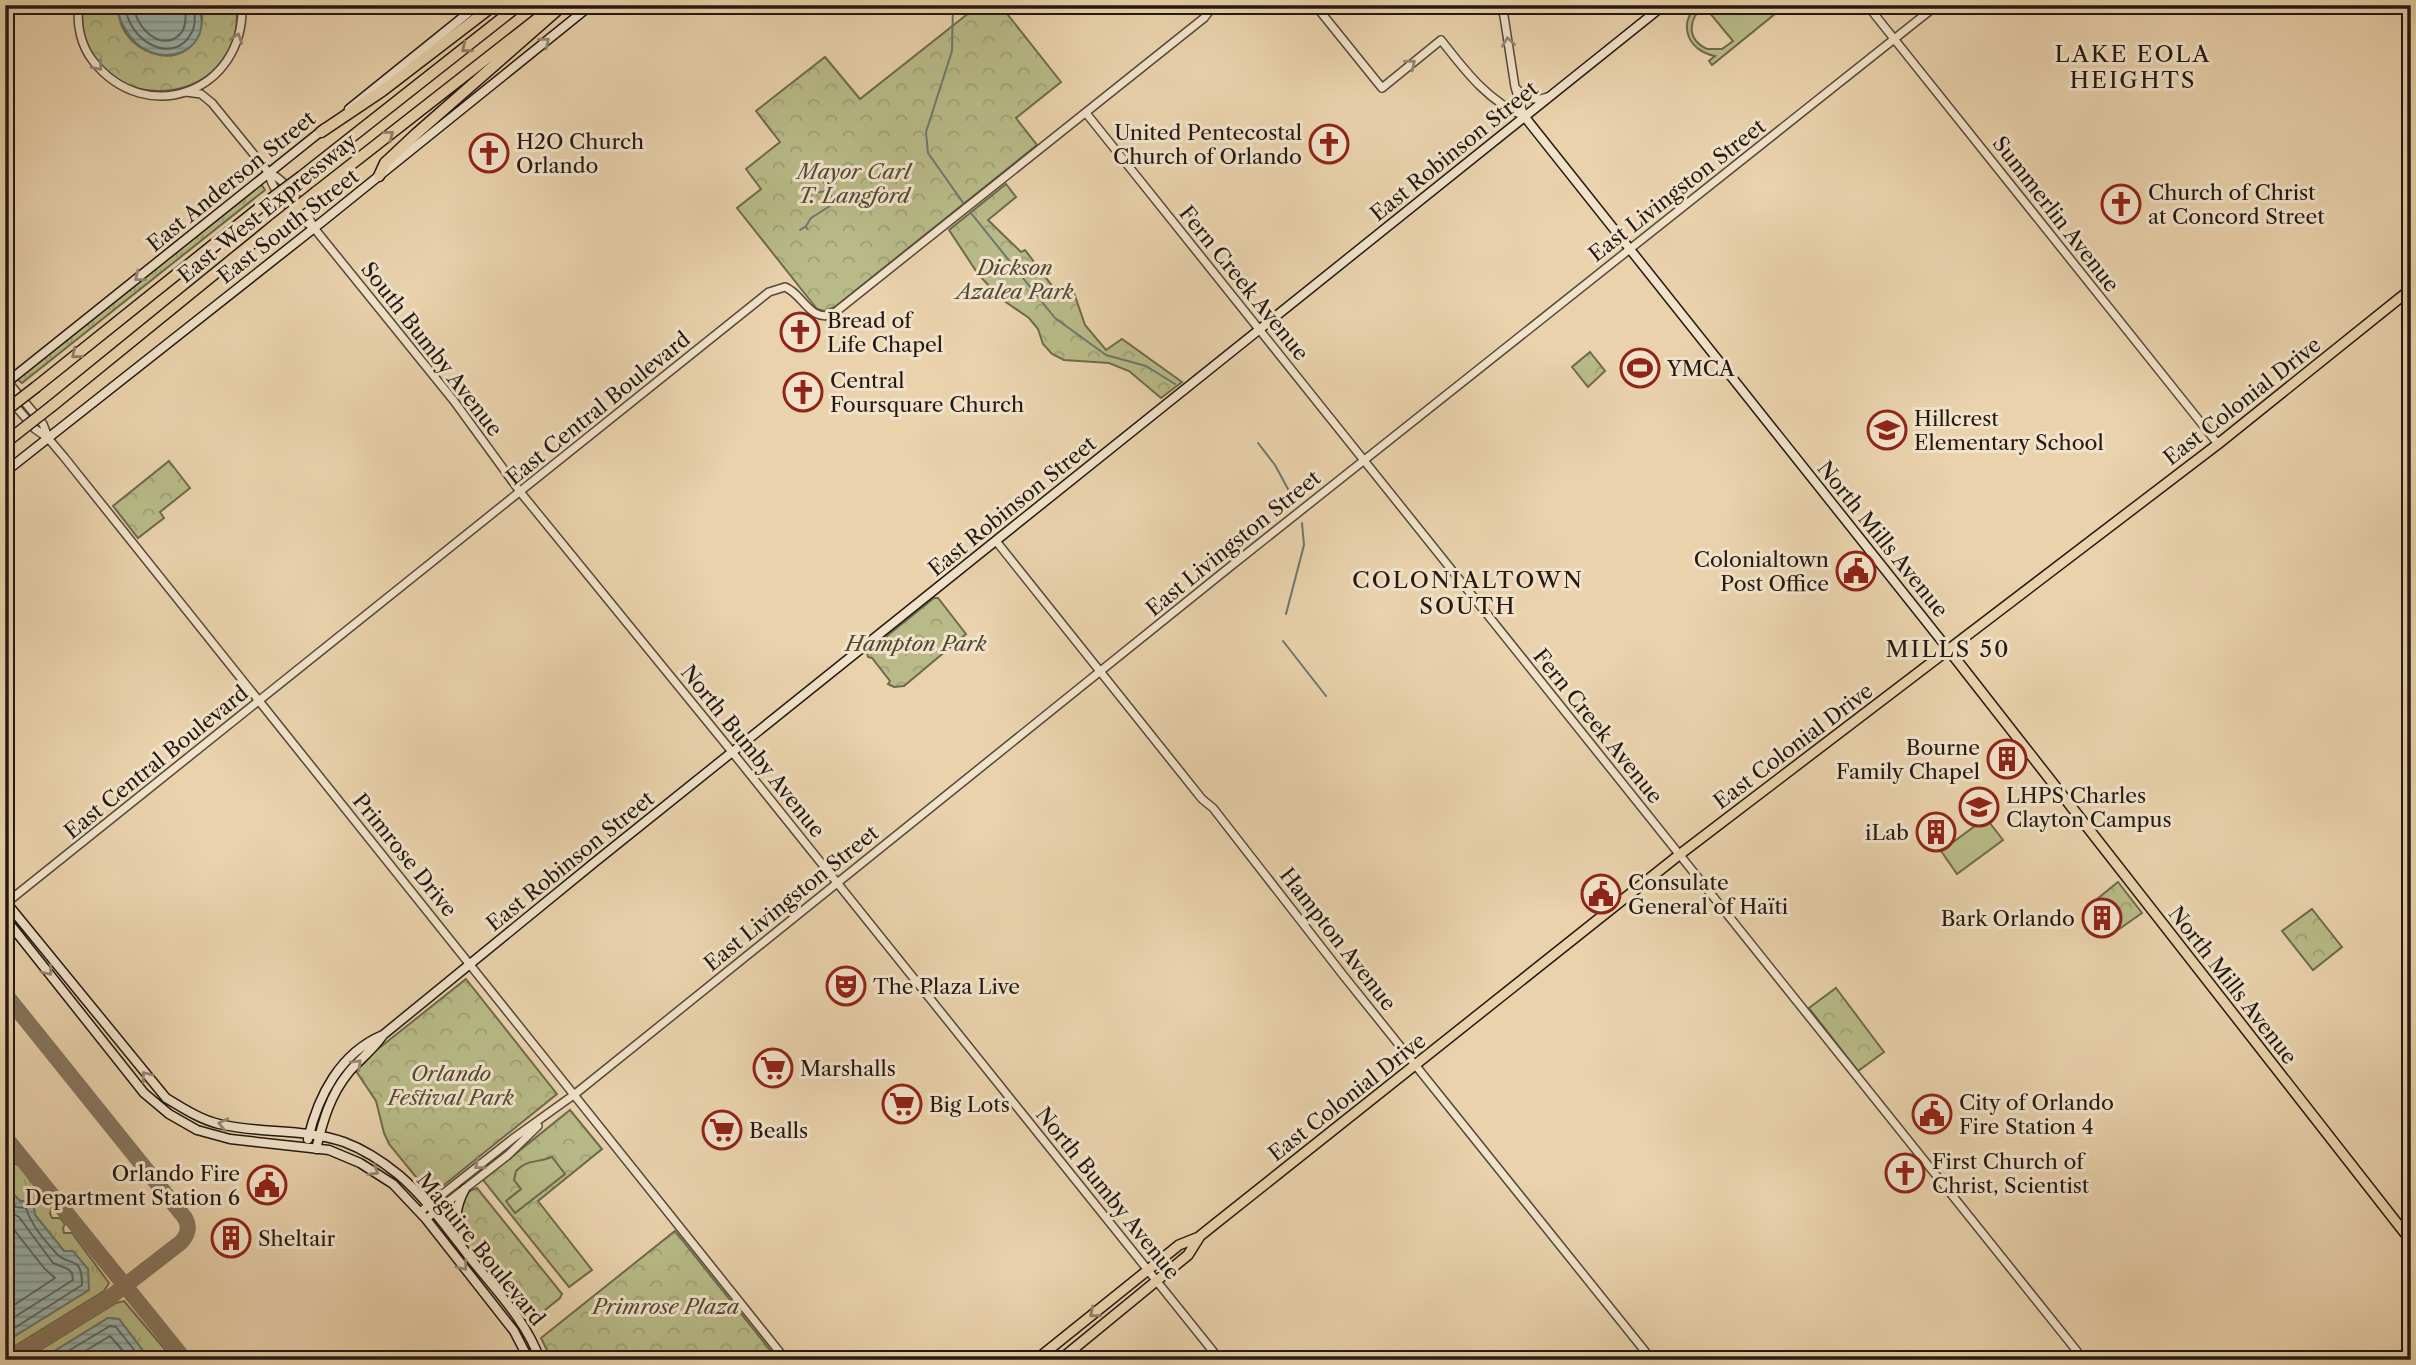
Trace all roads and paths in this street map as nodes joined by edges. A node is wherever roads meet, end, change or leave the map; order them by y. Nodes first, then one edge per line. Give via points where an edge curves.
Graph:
1 (79, 5) edge
2 (242, 5) edge
3 (478, 5) edge
4 (494, 5) edge
5 (519, 5) edge
6 (555, 5) edge
7 (563, 5) edge
8 (591, 5) edge
9 (1214, 5) edge
10 (1315, 5) edge
11 (1500, 5) edge
12 (1664, 5) edge
13 (1867, 5) edge
14 (1937, 5) edge
15 (1894, 39) junction
16 (210, 79) junction
17 (1515, 87) junction
18 (186, 92) junction
19 (1548, 97) junction
20 (212, 103) junction
21 (1086, 113) junction
22 (1524, 116) junction
23 (320, 132) junction
24 (269, 173) junction
25 (379, 176) junction
26 (314, 228) junction
27 (1629, 250) junction
28 (2411, 289) edge
29 (1258, 329) junction
30 (7, 383) edge
31 (5, 394) edge
32 (5, 411) edge
33 (48, 438) junction
34 (5, 443) edge
35 (2218, 444) junction
36 (1363, 461) junction
37 (5, 472) edge
38 (520, 493) junction
39 (996, 541) junction
40 (1948, 649) junction
41 (1100, 672) junction
42 (260, 701) junction
43 (733, 753) junction
44 (1679, 855) junction
45 (837, 883) junction
46 (6, 902) edge
47 (5, 918) edge
48 (470, 964) junction
49 (383, 1035) junction
50 (1416, 1065) junction
51 (575, 1094) junction
52 (554, 1110) junction
53 (310, 1135) junction
54 (319, 1136) junction
55 (311, 1148) junction
56 (465, 1189) junction
57 (428, 1206) junction
58 (427, 1215) junction
59 (1200, 1236) junction
60 (2411, 1241) edge
61 (463, 1249) junction
62 (1147, 1269) junction
63 (1157, 1281) junction
64 (529, 1360) edge
65 (540, 1360) edge
66 (786, 1360) edge
67 (1036, 1360) edge
68 (1060, 1360) edge
69 (1220, 1360) edge
70 (1652, 1360) edge
71 (2084, 1360) edge

1 -> 18 street via 85,47 109,78 136,93 169,96
16 -> 2 street via 234,47
3 - 23 main road, East Anderson Street
4 - 23 highway
5 -> 32 highway, East-West Expressway, bridge
34 -> 6 highway, East-West Expressway, bridge
7 - 25 highway via 416,134 385,163
25 -> 8 main road, East South Street
9 - 21 street, East Central Boulevard
10 -> 22 street, North Mills Avenue via 1382,88 1441,40 1478,85
17 -> 11 street
12 - 19 main road, East Robinson Street
13 - 15 street, Summerlin Avenue
14 - 15 street, East Livingston Street
15 - 27 street, East Livingston Street
15 - 35 street, Summerlin Avenue
16 - 18 street
16 - 20 street via 206,90
17 - 19 street via 1529,99
17 - 22 street
18 - 20 street, South Bumby Avenue via 201,94
19 - 22 main road, East Robinson Street
20 - 24 street, South Bumby Avenue
21 - 29 street, Fern Creek Avenue
21 - 38 street, East Central Boulevard via 833,314 815,314 791,289 769,292
22 - 27 main road, North Mills Avenue
22 - 29 main road, East Robinson Street
23 - 24 main road, East Anderson Street
24 - 26 street, South Bumby Avenue via 270,182 301,221
24 -> 30 main road, East Anderson Street
25 - 26 main road, East South Street
26 - 33 main road, East South Street
26 - 38 street, South Bumby Avenue via 454,401
27 - 36 street, East Livingston Street
27 - 40 main road, North Mills Avenue
28 - 35 main road, East Colonial Drive
29 - 36 street, Fern Creek Avenue
29 - 39 main road, East Robinson Street
30 - 33 street, Primrose Drive via 43,424
31 - 33 street, Primrose Drive
33 - 37 main road, East South Street
33 - 42 street, Primrose Drive
35 - 40 main road, East Colonial Drive
36 - 41 street, East Livingston Street
36 - 44 street, Fern Creek Avenue
38 - 42 street, East Central Boulevard
38 - 43 street, North Bumby Avenue
39 - 41 street, Hampton Avenue
39 - 43 main road, East Robinson Street
40 - 44 main road, East Colonial Drive
40 - 60 main road, North Mills Avenue
41 - 45 street, East Livingston Street
41 - 50 street, Hampton Avenue
42 - 46 street, East Central Boulevard
42 - 48 street, Primrose Drive
43 - 45 street, North Bumby Avenue
43 - 48 main road, East Robinson Street
44 - 50 main road, East Colonial Drive
44 - 71 street, Fern Creek Avenue
45 - 51 street, East Livingston Street
45 - 62 street, North Bumby Avenue
53 -> 46 main road, Maguire Boulevard via 220,1124 166,1098
47 -> 55 main road, Maguire Boulevard via 144,1093 169,1114 213,1135
48 - 49 main road, East Robinson Street
48 - 51 street, Primrose Drive
49 - 53 main road, East Robinson Street via 367,1042 340,1068 326,1089
54 -> 49 main road, East Robinson Street via 338,1086
50 - 59 main road, East Colonial Drive
50 - 70 street, Hampton Avenue
51 - 52 street, East Livingston Street
51 - 66 street, Primrose Drive
52 - 56 street, East Livingston Street
52 -> 57 street, East Livingston Street
53 - 54 main road, Maguire Boulevard
53 - 55 main road, East Robinson Street
54 - 55 main road, East Robinson Street
54 - 57 main road, Maguire Boulevard via 345,1143 382,1163
55 -> 58 main road, Maguire Boulevard via 342,1154 378,1174
56 - 58 street
56 - 61 main road via 456,1217
57 - 58 main road, Maguire Boulevard
58 - 61 main road, Maguire Boulevard
58 -> 64 main road, Maguire Boulevard via 514,1331
59 - 62 main road, East Colonial Drive
59 - 63 main road, East Colonial Drive via 1188,1255
61 - 65 main road, Maguire Boulevard via 527,1331
62 - 63 street, North Bumby Avenue
62 -> 67 main road, East Colonial Drive
63 - 68 main road, East Colonial Drive
63 - 69 street, North Bumby Avenue

